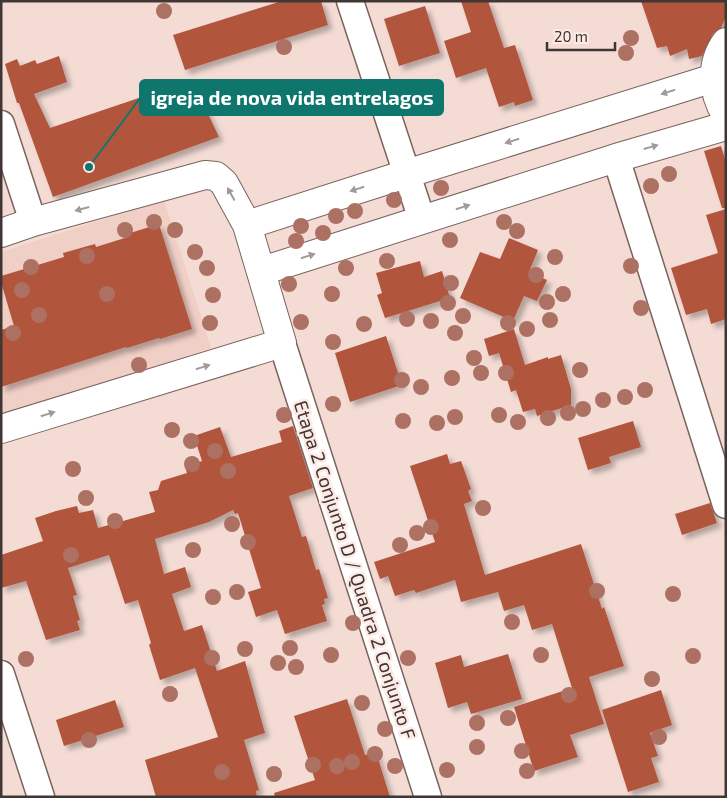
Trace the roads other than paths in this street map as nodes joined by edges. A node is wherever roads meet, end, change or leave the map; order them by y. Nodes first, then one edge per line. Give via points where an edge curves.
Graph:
1 (350, 1) edge
2 (726, 42) edge
3 (714, 78) junction
4 (726, 115) edge
5 (1, 124) edge
6 (726, 126) edge
7 (616, 158) junction
8 (406, 174) junction
9 (422, 220) junction
10 (33, 222) junction
11 (247, 225) junction
12 (1, 233) edge
13 (262, 271) junction
14 (282, 343) junction
15 (1, 428) edge
16 (726, 505) edge
17 (1, 674) edge
18 (41, 797) edge
19 (428, 797) edge

1 - 8 street
2 - 3 street via 716,62
3 - 4 street via 719,103
3 -> 8 street
5 - 10 street
7 -> 6 street
9 -> 7 street
7 - 16 street
8 - 9 street
8 -> 11 street
13 -> 9 street
11 -> 10 street via 224,183 211,175
10 - 12 street
11 - 13 street
13 - 14 street
15 -> 14 street
14 - 19 street, Etapa 2 Conjunto D / Quadra 2 Conjunto F
17 - 18 street

